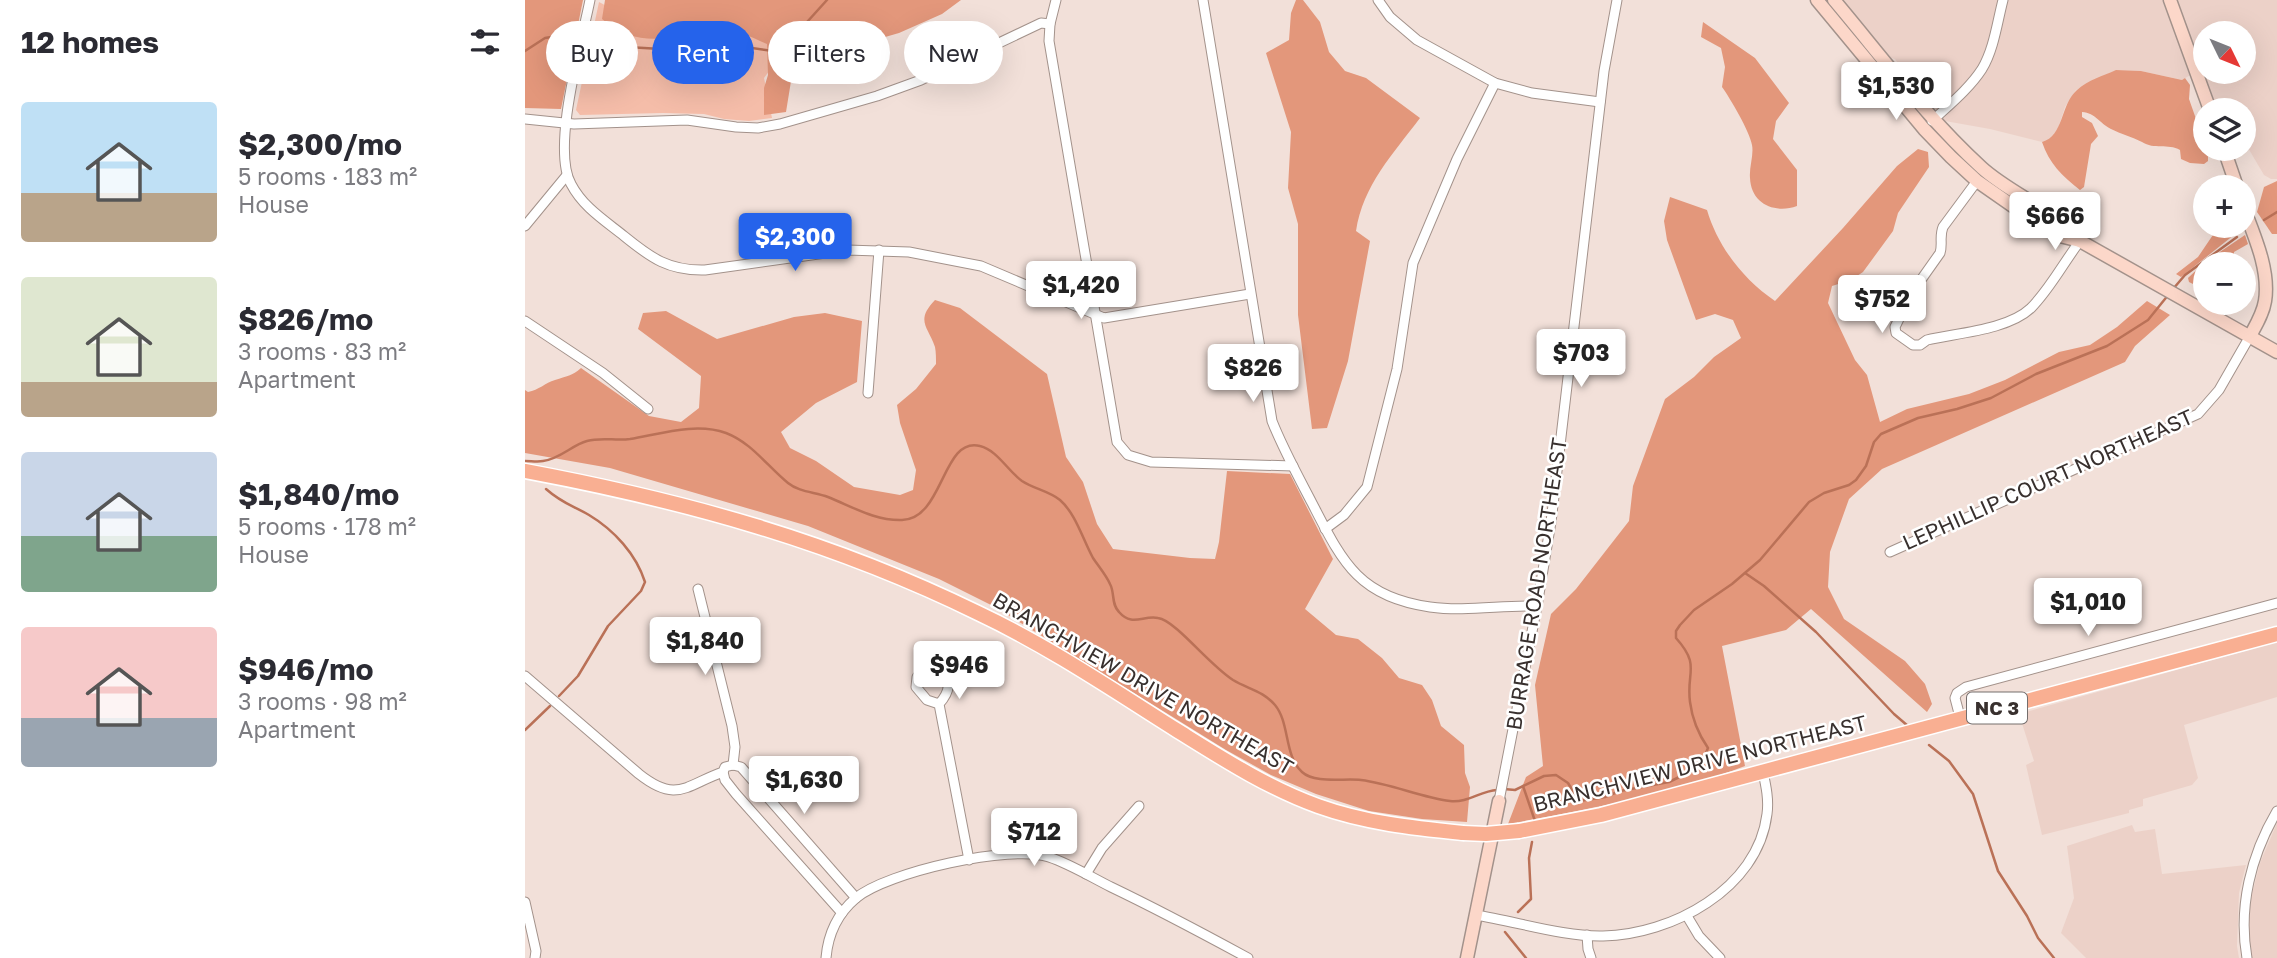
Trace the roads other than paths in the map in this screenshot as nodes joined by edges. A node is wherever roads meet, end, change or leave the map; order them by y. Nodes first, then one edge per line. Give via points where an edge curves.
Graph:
1 (590, 0) edge
2 (1056, 0) edge
3 (1203, 0) edge
4 (1378, 0) edge
5 (1617, 0) edge
6 (1817, 0) edge
7 (1835, 0) edge
8 (2003, 0) edge
9 (2170, 0) edge
10 (1050, 24) junction
11 (1495, 83) junction
12 (2206, 98) edge
13 (1600, 102) junction
14 (525, 119) edge
15 (566, 123) junction
16 (1928, 124) junction
17 (567, 175) junction
18 (1977, 181) junction
19 (525, 226) edge
20 (2255, 238) edge
21 (2080, 241) junction
22 (879, 250) junction
23 (1250, 294) junction
24 (1095, 315) junction
25 (525, 321) edge
26 (2250, 337) junction
27 (2277, 352) edge
28 (868, 393) dead end
29 (648, 409) dead end
30 (1293, 467) junction
31 (525, 471) edge
32 (1325, 529) junction
33 (1890, 552) dead end
34 (698, 589) dead end
35 (2277, 603) edge
36 (1537, 606) junction
37 (2277, 634) edge
38 (525, 676) edge
39 (939, 704) dead end
40 (1960, 717) junction
41 (733, 765) junction
42 (723, 772) junction
43 (1763, 772) junction
44 (1499, 801) joint
45 (1139, 806) dead end
46 (2277, 811) edge
47 (969, 860) junction
48 (1086, 874) junction
49 (856, 898) junction
50 (525, 902) edge
51 (842, 913) junction
52 (1475, 915) junction
53 (1687, 916) junction
54 (1587, 935) junction
55 (534, 958) edge
56 (826, 958) edge
57 (1248, 958) edge
58 (1467, 958) edge
59 (1591, 958) edge
60 (1720, 958) edge
61 (2247, 958) edge

1 - 15 street
2 - 10 street
3 - 23 street
4 - 11 street via 1417,40
5 - 13 street, BURRAGE ROAD NORTHEAST
6 - 16 main road
7 - 16 main road
8 - 16 street via 1981,70
9 - 12 main road
10 - 15 street via 1041,23 921,80 780,124 736,128 677,120
10 - 24 street via 1049,41
11 - 13 street
11 - 32 street via 1413,263 1397,369 1367,487 1344,515
13 - 36 street, BURRAGE ROAD NORTHEAST
14 - 15 street
15 - 17 street via 563,156
16 - 18 main road
16 - 21 main road via 2013,193 2067,226
17 - 19 street
17 - 22 street via 589,208 653,259 685,269
18 - 21 main road via 2060,236
18 - 21 street via 1943,228 1940,253 1911,293 1895,327 1913,345 1993,327 2023,313
20 - 26 main road via 2266,300
21 - 26 main road
22 - 24 street via 981,266
22 - 28 street
23 - 24 street via 1111,317
23 - 30 street via 1272,421
24 - 30 street via 1115,437 1128,456 1151,462
25 - 29 street
26 - 27 main road
26 - 33 street, LEPHILLIP COURT NORTHEAST via 2219,390 2198,414
30 - 32 street
31 - 43 main road, BRANCHVIEW DRIVE NORTHEAST / NC 3, bridge via 719,514 857,559 1031,640 1230,763 1308,802 1357,818 1463,833 1519,831
32 - 36 street via 1349,568 1388,597 1431,608
34 - 41 street via 732,726
35 - 40 street via 1966,687 1955,698
36 - 44 street, BURRAGE ROAD NORTHEAST
37 - 40 main road, BRANCHVIEW DRIVE NORTHEAST / NC 3
38 - 42 street via 654,784 682,790
39 - 47 street
40 - 43 main road, BRANCHVIEW DRIVE NORTHEAST / NC 3
41 - 42 street
41 - 49 street via 741,767
42 - 51 street via 736,794
43 - 53 street via 1767,815 1759,842 1727,886
44 - 52 main road, BURRAGE ROAD NORTHEAST
45 - 48 street
46 - 61 street via 2248,883 2243,936
47 - 48 street via 1029,853 1050,857
47 - 49 street via 888,880
48 - 57 street
49 - 51 street
50 - 55 street
51 - 56 street via 829,938
52 - 54 street
52 - 58 main road, BURRAGE ROAD NORTHEAST
53 - 54 street via 1641,932
53 - 60 street
54 - 59 street

